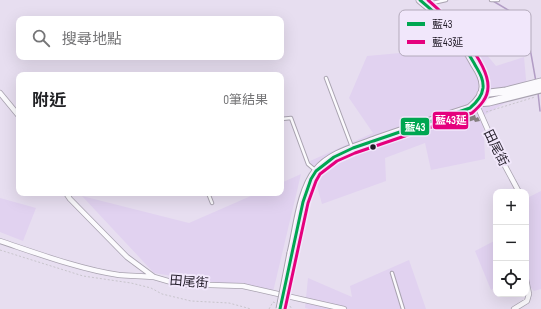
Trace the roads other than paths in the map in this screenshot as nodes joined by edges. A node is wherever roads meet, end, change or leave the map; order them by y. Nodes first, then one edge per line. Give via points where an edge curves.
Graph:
1 (446, 0) edge
2 (491, 0) edge
3 (498, 0) edge
4 (423, 2) edge
5 (432, 10) edge
6 (471, 56) edge
7 (326, 78) dead end
8 (541, 82) edge
9 (541, 89) edge
10 (0, 92) edge
11 (481, 94) junction
12 (476, 103) junction
13 (16, 112) edge
14 (284, 119) edge
15 (353, 148) junction
16 (316, 171) junction
17 (517, 189) edge
18 (68, 196) edge
19 (209, 196) edge
20 (212, 203) dead end
21 (0, 241) edge
22 (392, 273) dead end
23 (154, 277) junction
24 (529, 297) edge
25 (280, 309) edge
26 (344, 309) edge
27 (403, 309) edge
28 (514, 309) edge

1 - 4 lane
2 - 3 lane
4 - 5 street
6 - 11 street via 482,77
7 - 15 lane
8 - 11 street
9 - 12 street
10 - 13 street
11 - 12 street
12 - 15 street via 470,108
12 - 17 street, 田尾街
14 - 16 lane via 291,118 308,164
15 - 16 street via 334,157
16 - 25 street, bridge via 303,202
18 - 23 street, 田尾街 via 127,257
19 - 20 lane
21 - 23 street via 120,275
22 - 27 lane
23 - 26 street, 田尾街 via 178,284 243,286
24 - 28 street via 528,301

